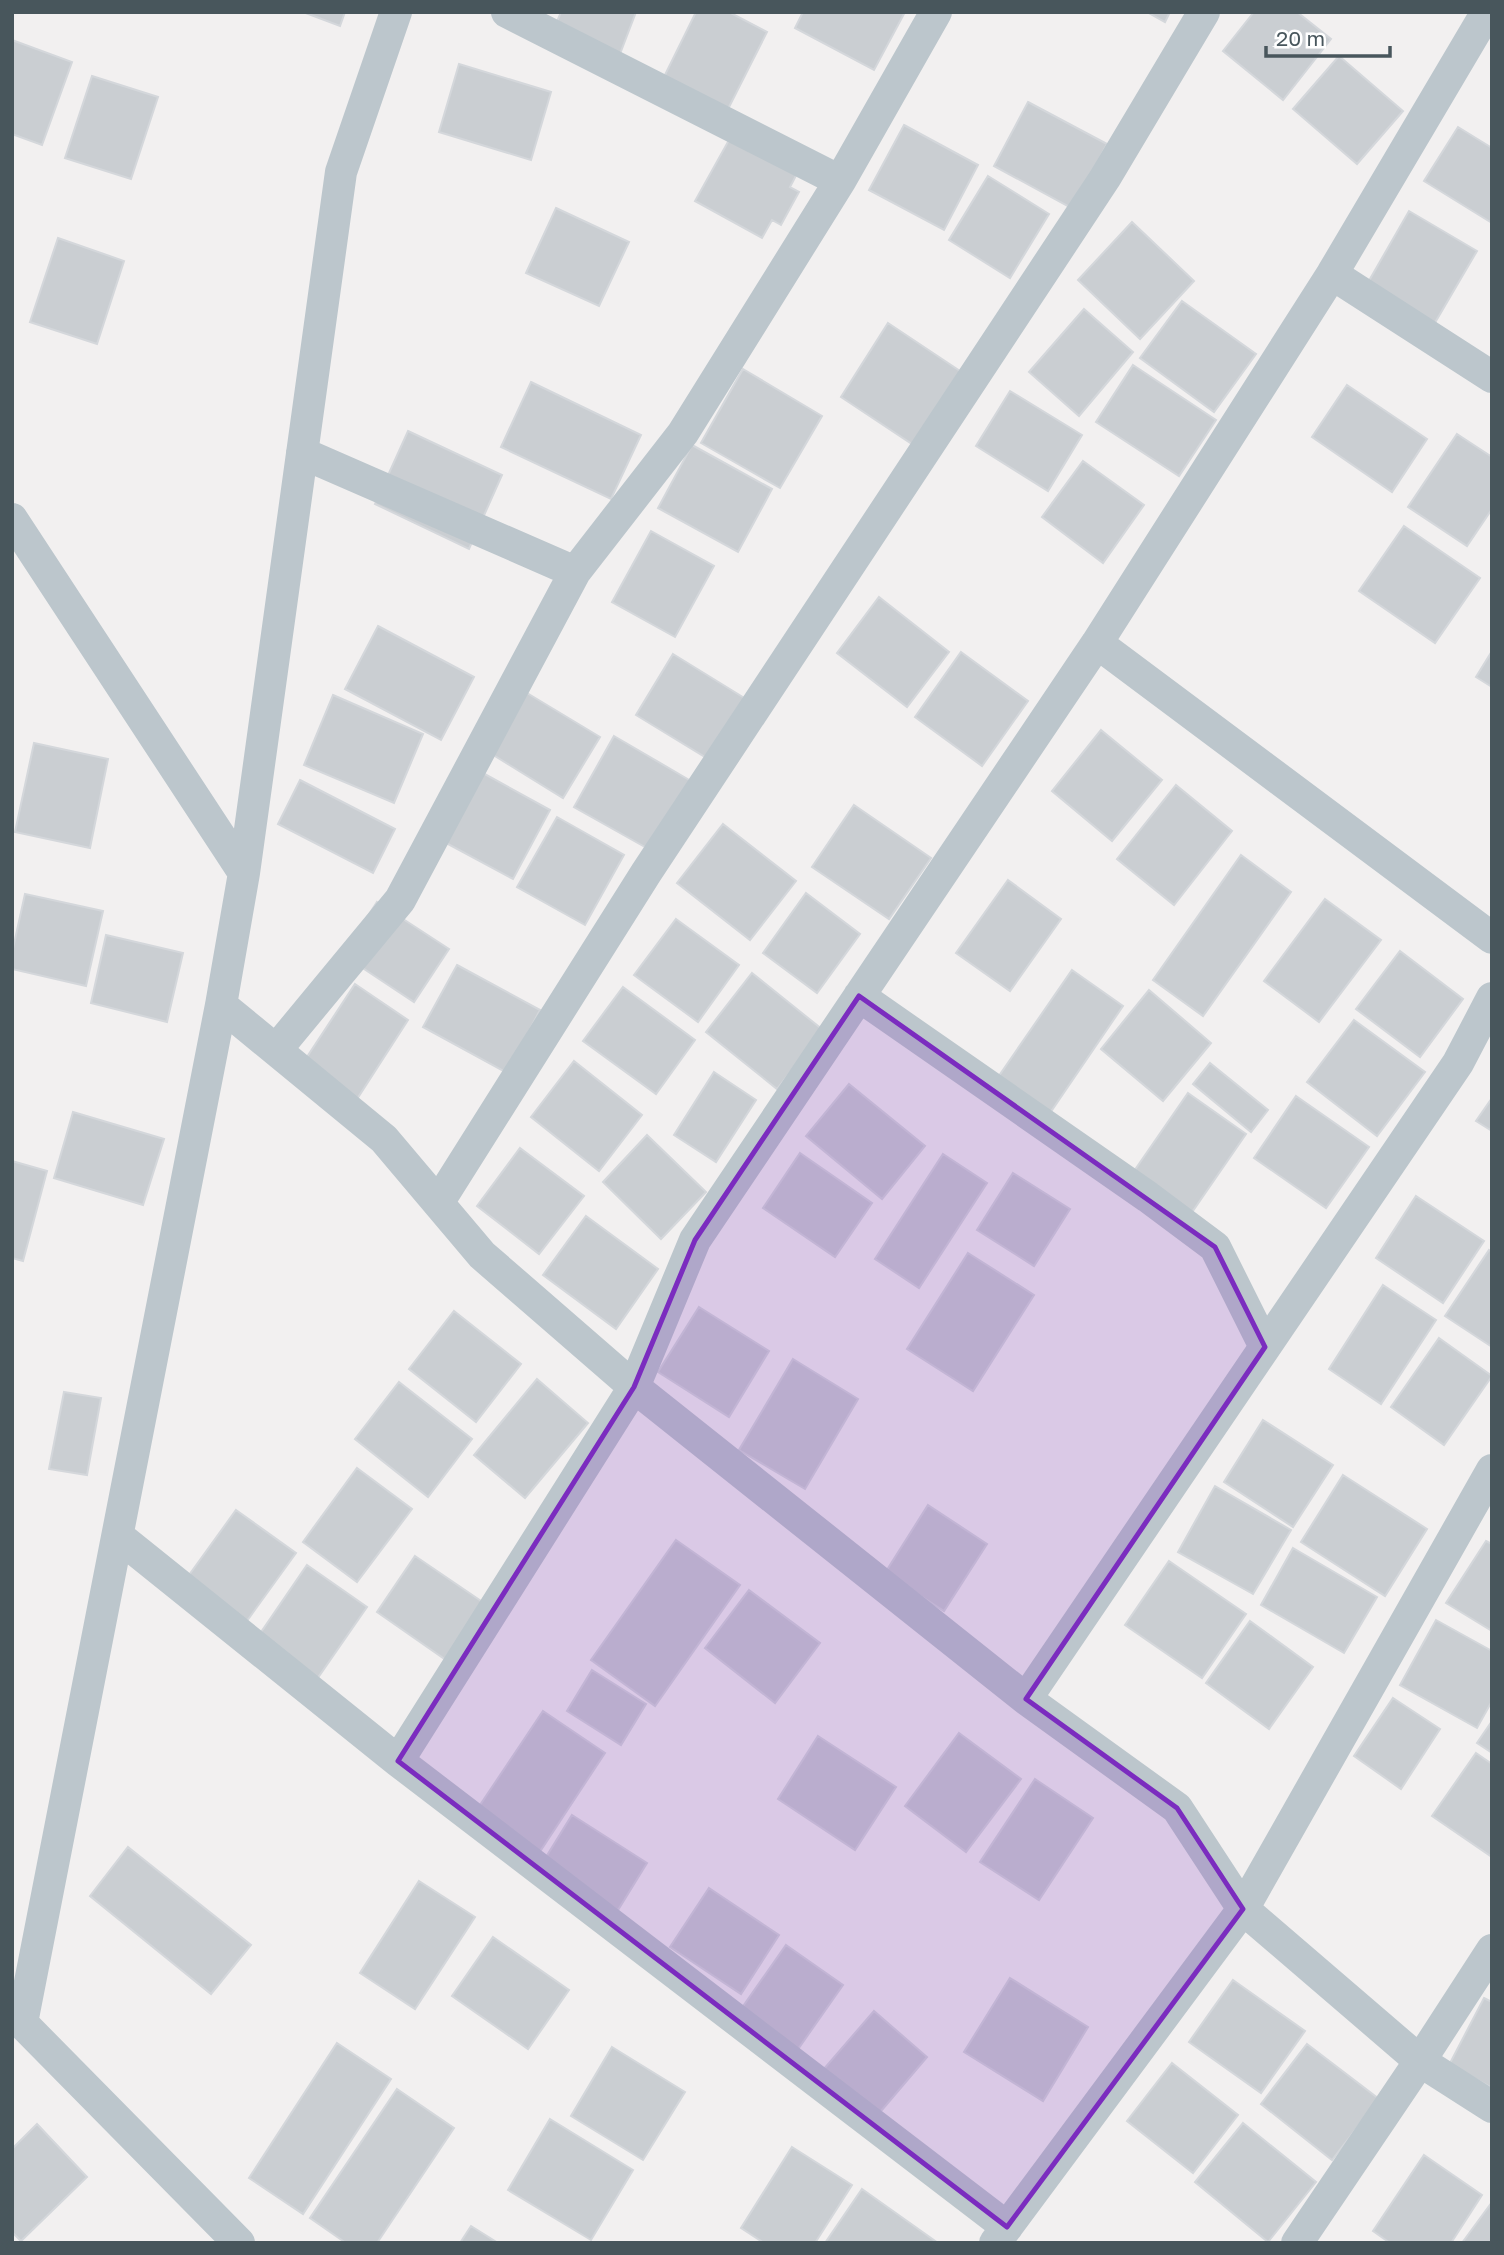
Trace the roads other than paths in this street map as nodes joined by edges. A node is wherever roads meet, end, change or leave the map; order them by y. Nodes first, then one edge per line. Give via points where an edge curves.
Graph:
1 (396, 12) edge
2 (507, 12) edge
3 (936, 12) edge
4 (1204, 12) edge
5 (1487, 12) edge
6 (840, 181) junction
7 (1332, 274) junction
8 (1492, 377) edge
9 (302, 453) junction
10 (12, 519) edge
11 (575, 572) junction
12 (1097, 643) junction
13 (244, 873) junction
14 (1492, 938) edge
15 (859, 996) junction
16 (1492, 998) edge
17 (221, 1004) junction
18 (276, 1050) junction
19 (438, 1203) junction
20 (1265, 1347) junction
21 (634, 1387) junction
22 (1492, 1470) edge
23 (118, 1536) junction
24 (1026, 1699) junction
25 (398, 1761) junction
26 (1243, 1909) junction
27 (1492, 1950) edge
28 (17, 2017) edge
29 (1420, 2061) junction
30 (1492, 2107) edge
31 (1001, 2235) edge
32 (239, 2243) edge
33 (1297, 2243) edge

1 - 9 street via 341,172
2 - 6 street
3 - 6 street
4 - 19 street via 1105,178 646,873
5 - 7 street
6 - 11 street via 683,433
7 - 8 street
7 - 12 street
9 - 11 street
9 - 13 street
10 - 13 street
11 - 18 street via 400,900
12 - 14 street
12 - 15 street
13 - 17 street
15 - 20 street via 1215,1247
15 - 21 street via 695,1240
16 - 20 street via 1458,1063
17 - 18 street
17 - 23 street
18 - 19 street via 384,1139
19 - 21 street via 482,1255
20 - 24 street
21 - 24 street
21 - 25 street
22 - 26 street
23 - 25 street
23 - 28 street
24 - 26 street via 1177,1808
25 - 31 street
26 - 29 street
26 - 31 street
27 - 29 street
28 - 32 street
29 - 30 street
29 - 33 street

